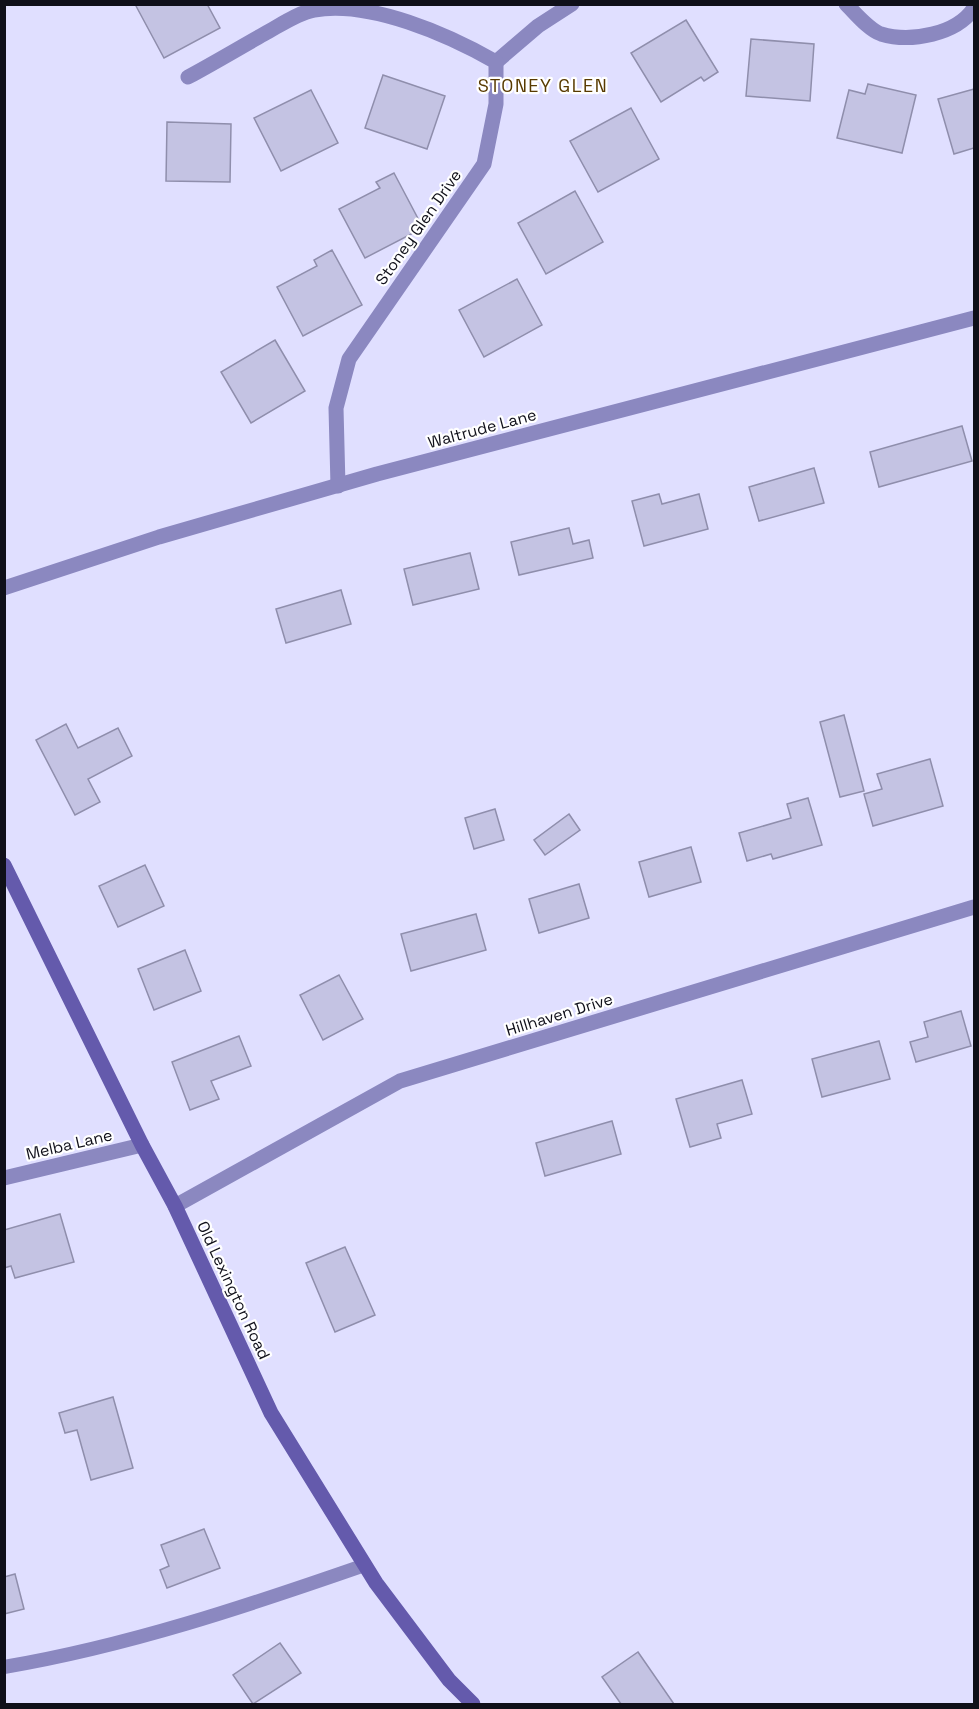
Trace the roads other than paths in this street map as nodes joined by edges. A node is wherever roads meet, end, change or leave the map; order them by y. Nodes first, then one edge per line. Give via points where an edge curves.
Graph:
1 (572, 4) edge
2 (846, 4) edge
3 (975, 8) edge
4 (496, 62) junction
5 (188, 77) dead end
6 (974, 318) edge
7 (338, 486) junction
8 (4, 588) edge
9 (4, 865) edge
10 (975, 907) edge
11 (142, 1145) junction
12 (4, 1178) edge
13 (175, 1206) junction
14 (365, 1565) junction
15 (4, 1666) edge
16 (473, 1704) edge

1 - 4 street via 538,26
2 - 3 street via 879,34 903,38 952,28
4 - 5 street via 458,40 375,11 335,8 313,10 281,24
4 - 7 street, Stoney Glen Drive via 496,104 484,164 349,359 336,408
6 - 7 street, Waltrude Lane
7 - 8 street, Waltrude Lane via 159,537
9 - 11 street, Old Lexington Road
10 - 13 street, Hillhaven Drive via 400,1081
11 - 12 street, Melba Lane
11 - 13 street, Old Lexington Road
13 - 14 street, Old Lexington Road via 271,1413
14 - 15 lane via 116,1643
14 - 16 street, Old Lexington Road via 449,1680

